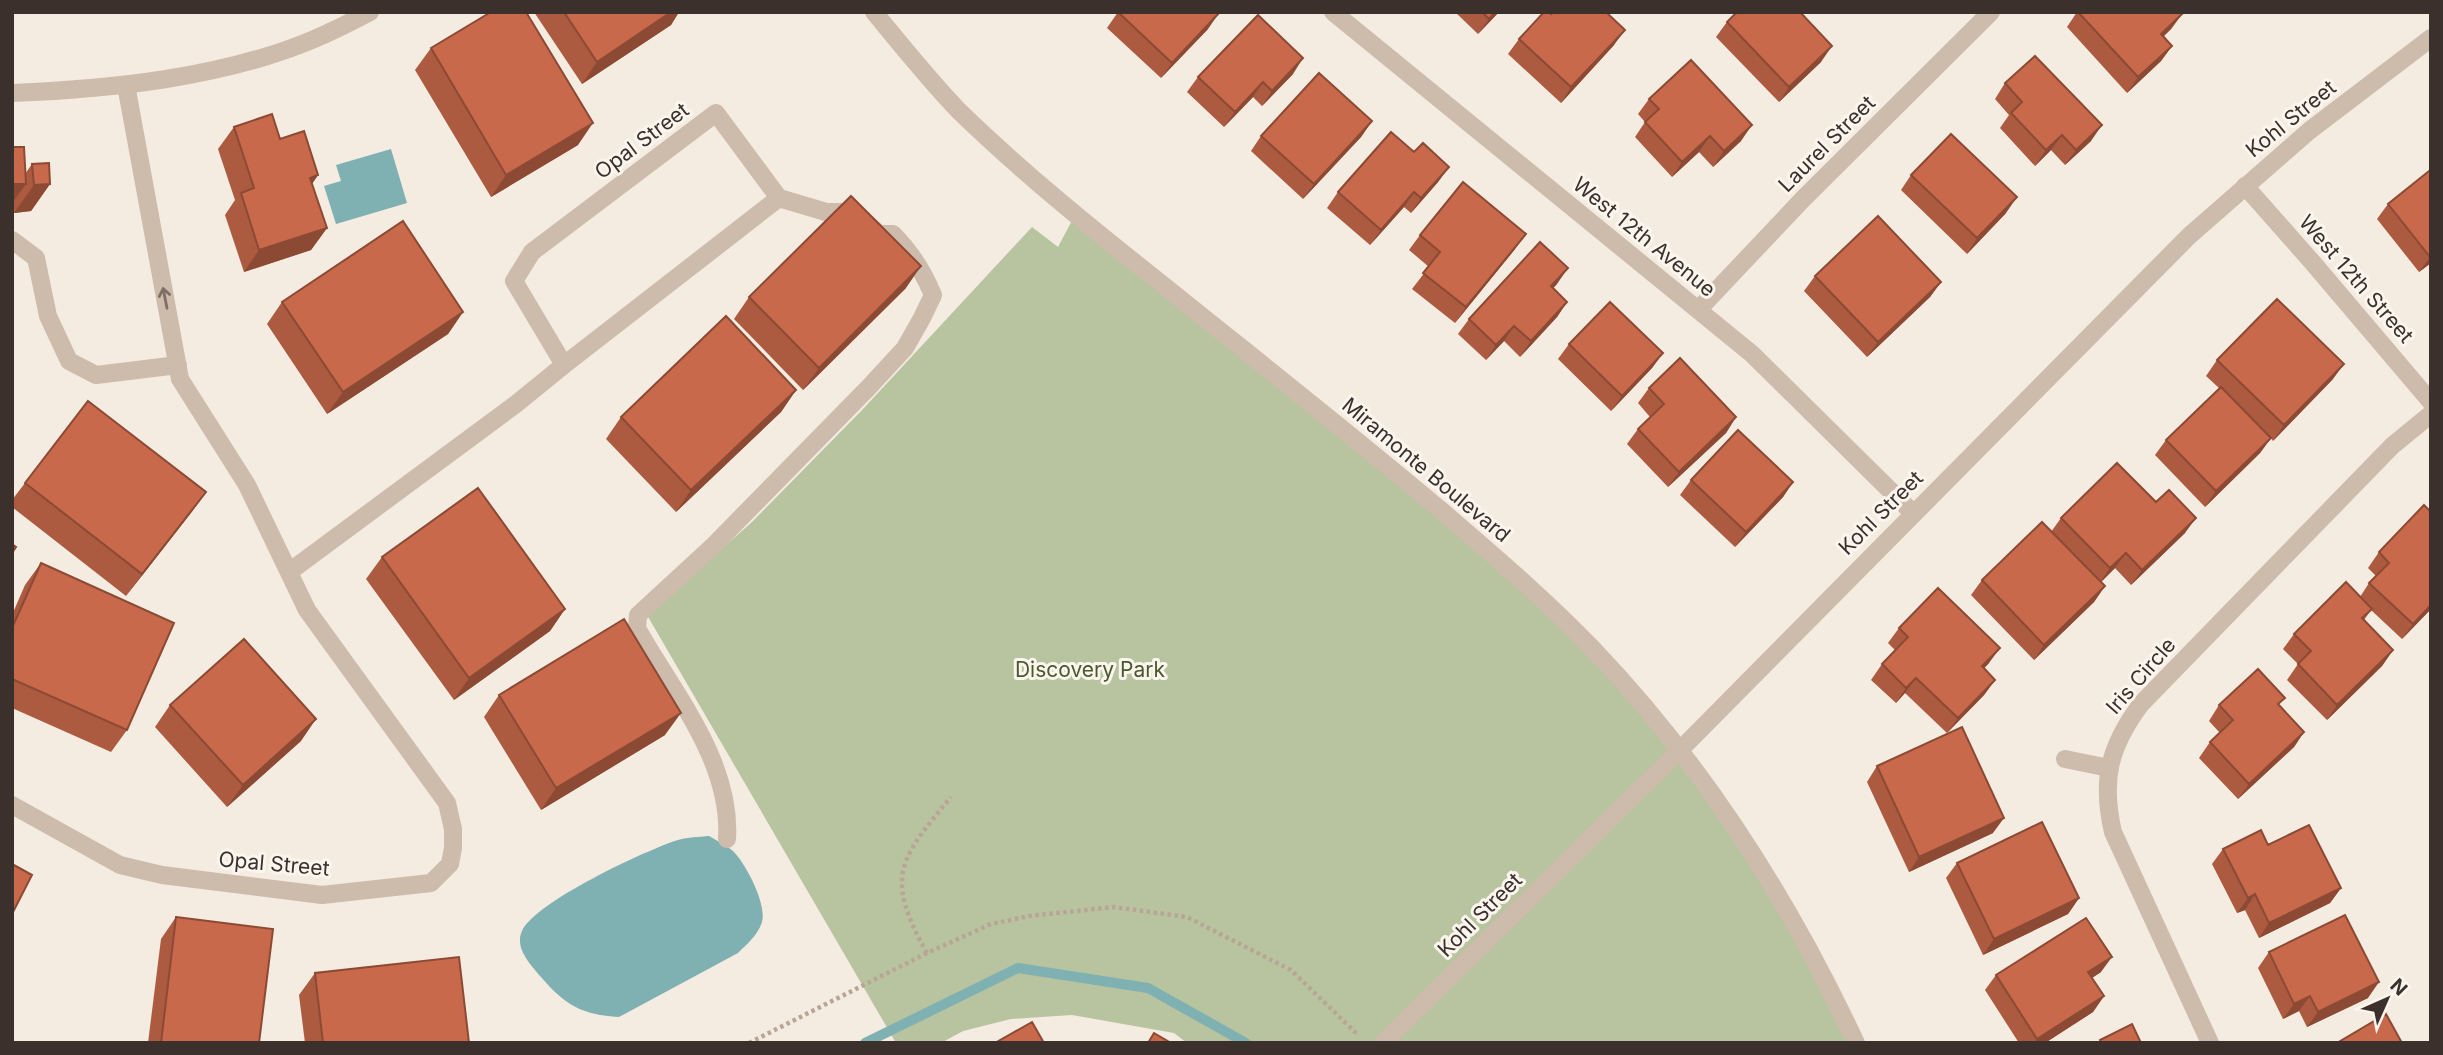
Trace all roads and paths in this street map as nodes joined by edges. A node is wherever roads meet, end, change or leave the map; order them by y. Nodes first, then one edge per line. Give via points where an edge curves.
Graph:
1 (370, 12) edge
2 (874, 12) edge
3 (1333, 12) edge
4 (1991, 12) edge
5 (2431, 38) edge
6 (126, 85) junction
7 (12, 93) edge
8 (2245, 186) junction
9 (779, 198) junction
10 (12, 240) edge
11 (1698, 310) junction
12 (178, 365) junction
13 (564, 365) junction
14 (2431, 402) edge
15 (2431, 414) edge
16 (1913, 513) junction
17 (289, 572) junction
18 (1680, 750) junction
19 (2065, 759) dead end
20 (2109, 768) junction
21 (951, 797) dead end
22 (12, 805) edge
23 (727, 839) dead end
24 (927, 953) junction
25 (749, 1043) edge
26 (1366, 1043) edge
27 (1383, 1043) edge
28 (1856, 1043) edge
29 (2210, 1043) edge

1 - 6 street via 270,55
2 - 18 street, Miramonte Boulevard via 957,108 1017,165 1396,472 1537,594 1592,648
3 - 11 street, West 12th Avenue
4 - 11 street, Laurel Street
5 - 8 street, Kohl Street
6 - 7 street
12 -> 6 street, Opal Street
8 - 14 street, West 12th Street
8 - 16 street, Kohl Street via 2189,236
9 - 13 street
9 - 13 street, Opal Street via 716,113 532,252 514,281
9 - 23 street via 826,212 849,212 879,234 893,234 907,248 933,295 905,348 714,545 638,615 637,628 722,784
10 - 12 street via 36,258 48,316 69,361 96,375
11 - 16 street, West 12th Avenue via 1752,354
12 - 17 street, Opal Street via 180,379 247,485
13 - 17 street
15 - 20 street, Iris Circle via 2392,446 2141,704 2123,728
16 - 18 street, Kohl Street
17 - 22 street, Opal Street via 307,610 447,803 453,829 450,864 431,883 322,895 162,875 120,865
18 - 27 street, Kohl Street
18 - 28 street, Miramonte Boulevard via 1716,796 1795,922
19 - 20 street
20 - 29 street, Iris Circle via 2108,810 2113,832
21 - 24 path via 915,840 902,866 905,904
24 - 25 path
24 - 26 path via 991,924 1029,916 1114,907 1186,917 1291,970

